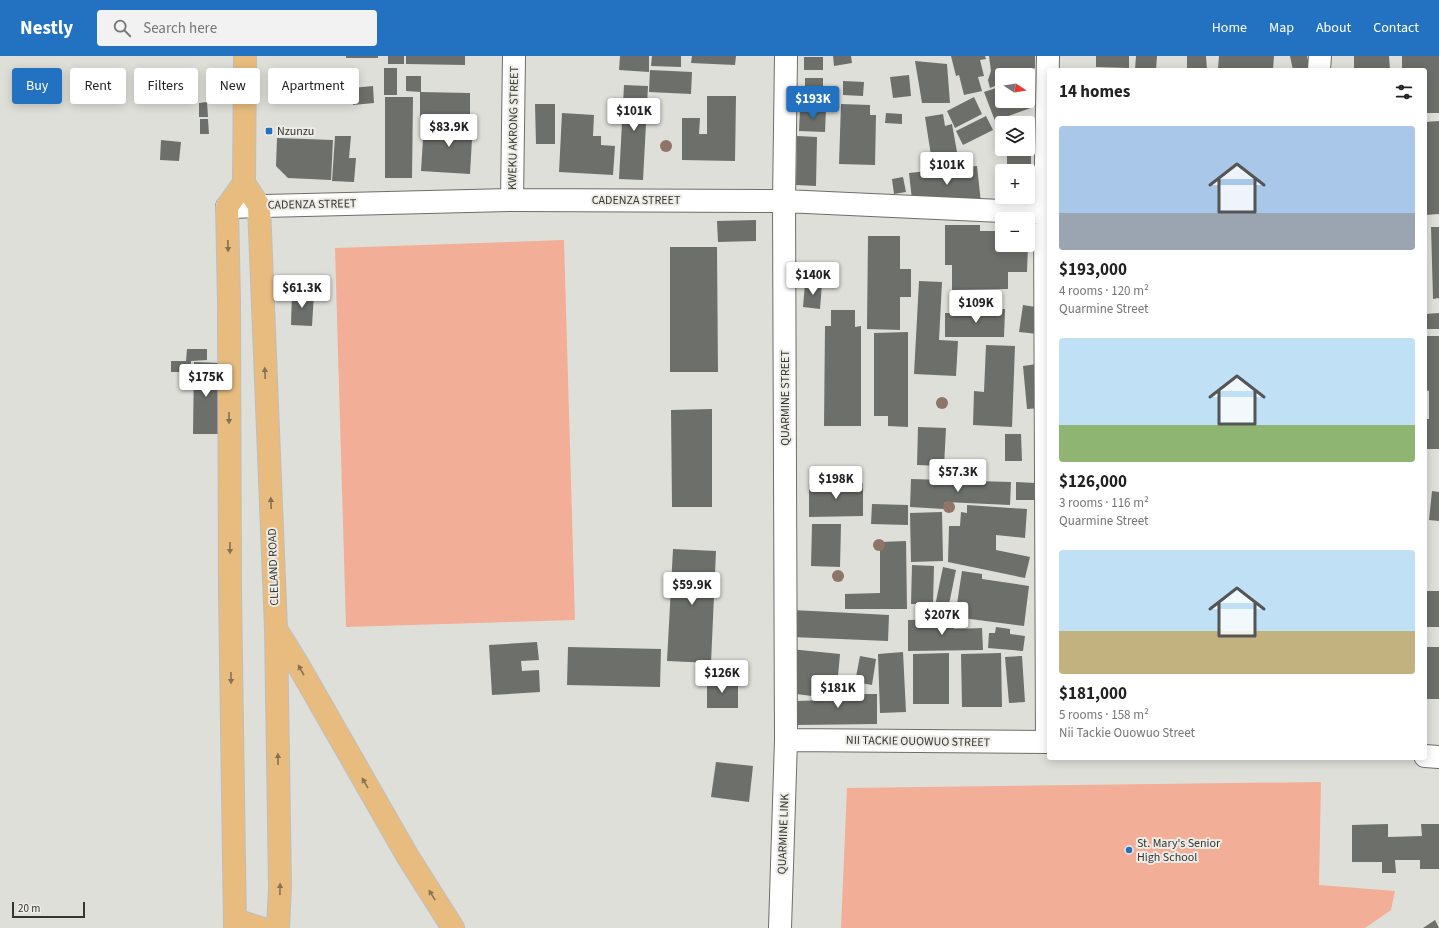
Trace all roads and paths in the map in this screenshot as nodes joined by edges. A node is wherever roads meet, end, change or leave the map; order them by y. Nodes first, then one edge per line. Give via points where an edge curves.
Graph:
1 (245, 56) edge
2 (514, 56) edge
3 (786, 56) edge
4 (1048, 56) edge
5 (1320, 56) edge
6 (1048, 68) edge
7 (1319, 68) edge
8 (1047, 108) edge
9 (244, 183) junction
10 (512, 200) junction
11 (784, 201) junction
12 (259, 206) junction
13 (227, 207) junction
14 (1045, 213) junction
15 (1047, 566) edge
16 (276, 629) junction
17 (786, 740) junction
18 (1047, 742) edge
19 (1427, 756) edge
20 (1439, 757) edge
21 (235, 924) edge
22 (260, 928) edge
23 (278, 928) edge
24 (453, 928) edge
25 (780, 928) edge

1 - 9 main road
2 - 10 street, KWEKU AKRONG STREET
3 - 11 street, QUARMINE STREET
4 - 6 street
5 - 7 street
8 - 14 street
9 - 12 main road
9 - 13 main road
10 - 11 street, CADENZA STREET
10 - 12 street, CADENZA STREET
11 - 14 street, CADENZA STREET
11 - 17 street, QUARMINE STREET
12 - 13 street, CADENZA STREET
16 -> 12 main road, CLELAND ROAD
13 -> 21 main road
14 - 15 street
23 -> 16 main road, CLELAND ROAD via 280,888
24 -> 16 main road via 408,857
17 - 18 street, NII TACKIE OUOWUO STREET
17 - 25 street, QUARMINE LINK
19 - 20 street
21 - 22 main road

